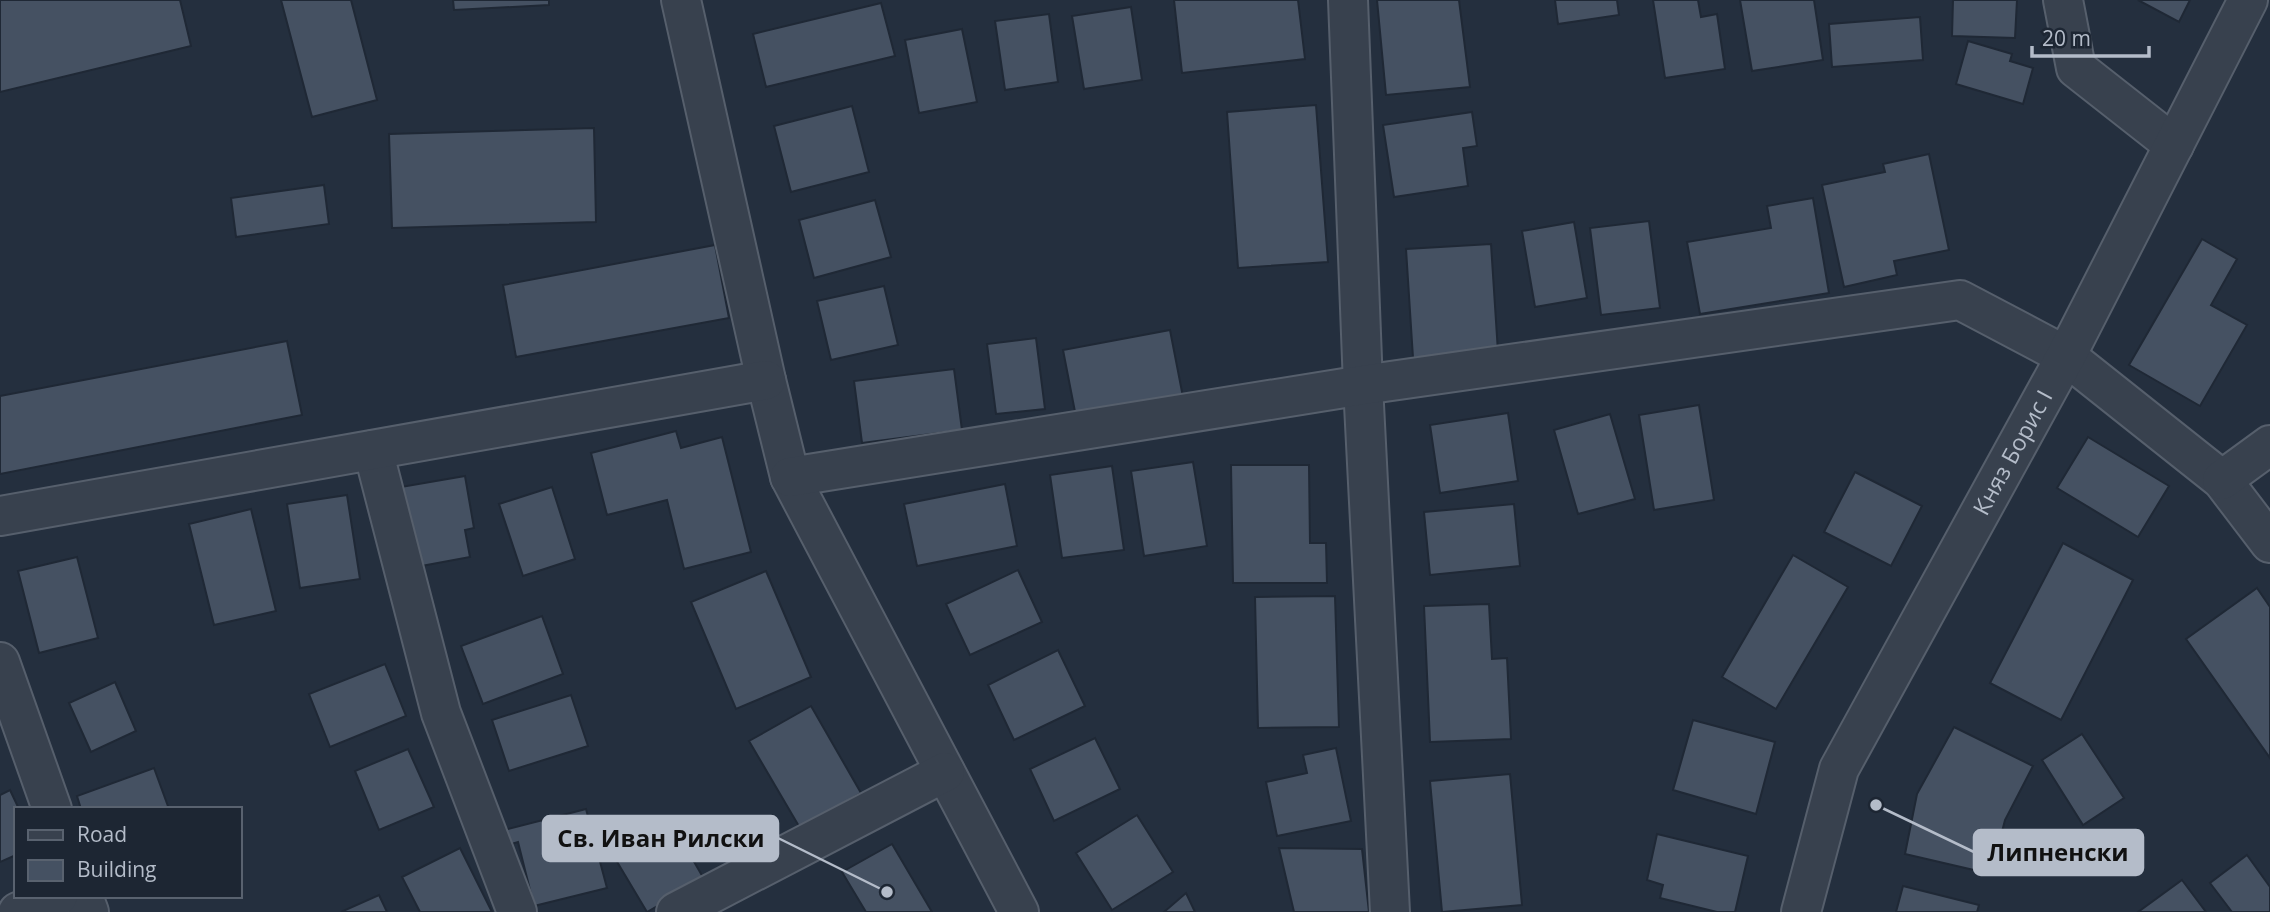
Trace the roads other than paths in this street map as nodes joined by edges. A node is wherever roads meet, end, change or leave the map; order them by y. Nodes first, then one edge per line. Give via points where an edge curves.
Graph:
1 (681, 0) edge
2 (1348, 0) edge
3 (2063, 0) edge
4 (2248, 0) edge
5 (2174, 145) junction
6 (2066, 356) junction
7 (766, 380) junction
8 (1363, 385) junction
9 (2270, 444) edge
10 (373, 450) junction
11 (790, 477) junction
12 (2222, 480) junction
13 (0, 516) edge
14 (2270, 543) edge
15 (0, 662) edge
16 (945, 772) junction
17 (51, 807) edge
18 (53, 898) edge
19 (18, 912) edge
20 (517, 912) edge
21 (676, 912) edge
22 (1019, 912) edge
23 (1390, 912) edge
24 (1801, 912) edge

1 - 7 street
2 - 8 street
3 - 5 street via 2076,68
4 - 5 street, Княз Борис I
5 - 6 street, Княз Борис I
6 - 8 street via 1960,300
6 - 12 street
6 - 24 street, Княз Борис I via 1839,769
7 - 10 street
7 - 11 street
8 - 11 street
8 - 23 street
9 - 12 street
10 - 13 street
10 - 20 street via 441,713
11 - 16 street
12 - 14 street
15 - 17 street
16 - 21 street
16 - 22 street
18 - 19 street

